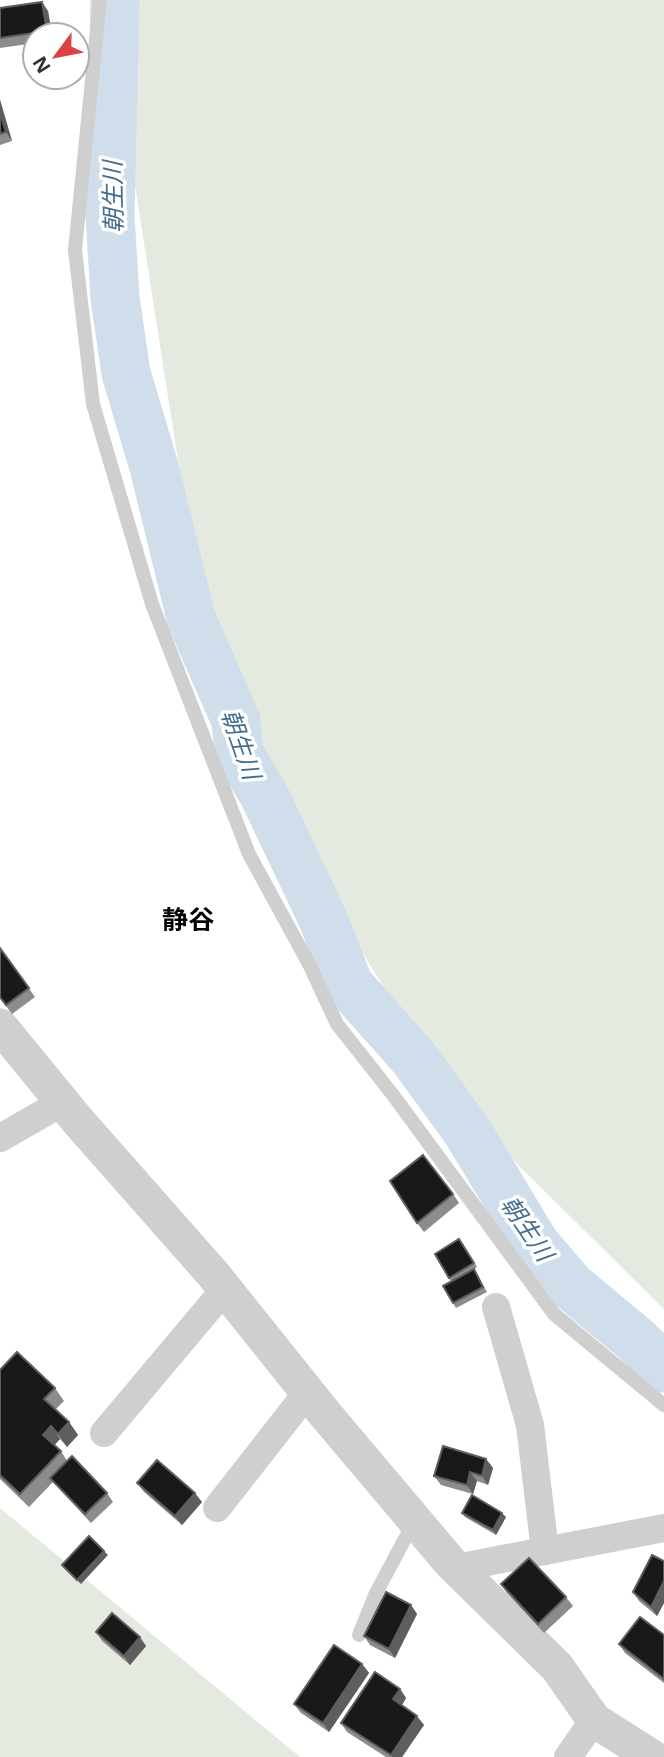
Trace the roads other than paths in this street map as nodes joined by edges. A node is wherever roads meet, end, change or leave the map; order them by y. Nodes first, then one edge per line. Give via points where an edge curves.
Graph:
1 (100, 0) edge
2 (0, 1026) edge
3 (63, 1102) junction
4 (0, 1138) edge
5 (225, 1289) junction
6 (496, 1307) dead end
7 (307, 1393) junction
8 (664, 1405) edge
9 (104, 1433) dead end
10 (217, 1508) dead end
11 (415, 1520) junction
12 (664, 1528) edge
13 (545, 1551) junction
14 (456, 1568) junction
15 (359, 1635) dead end
16 (594, 1720) junction
17 (568, 1757) edge
18 (652, 1757) edge

1 - 8 lane via 75,250 93,404 152,604 249,854 337,1024 554,1314
2 - 3 street
3 - 4 street
3 - 5 street
5 - 7 street
5 - 9 street
6 - 13 street via 530,1426
7 - 10 street
7 - 11 street
11 - 14 street
11 - 15 lane
12 - 13 street
13 - 14 street
14 - 16 street via 557,1667
16 - 17 street
16 - 18 street

